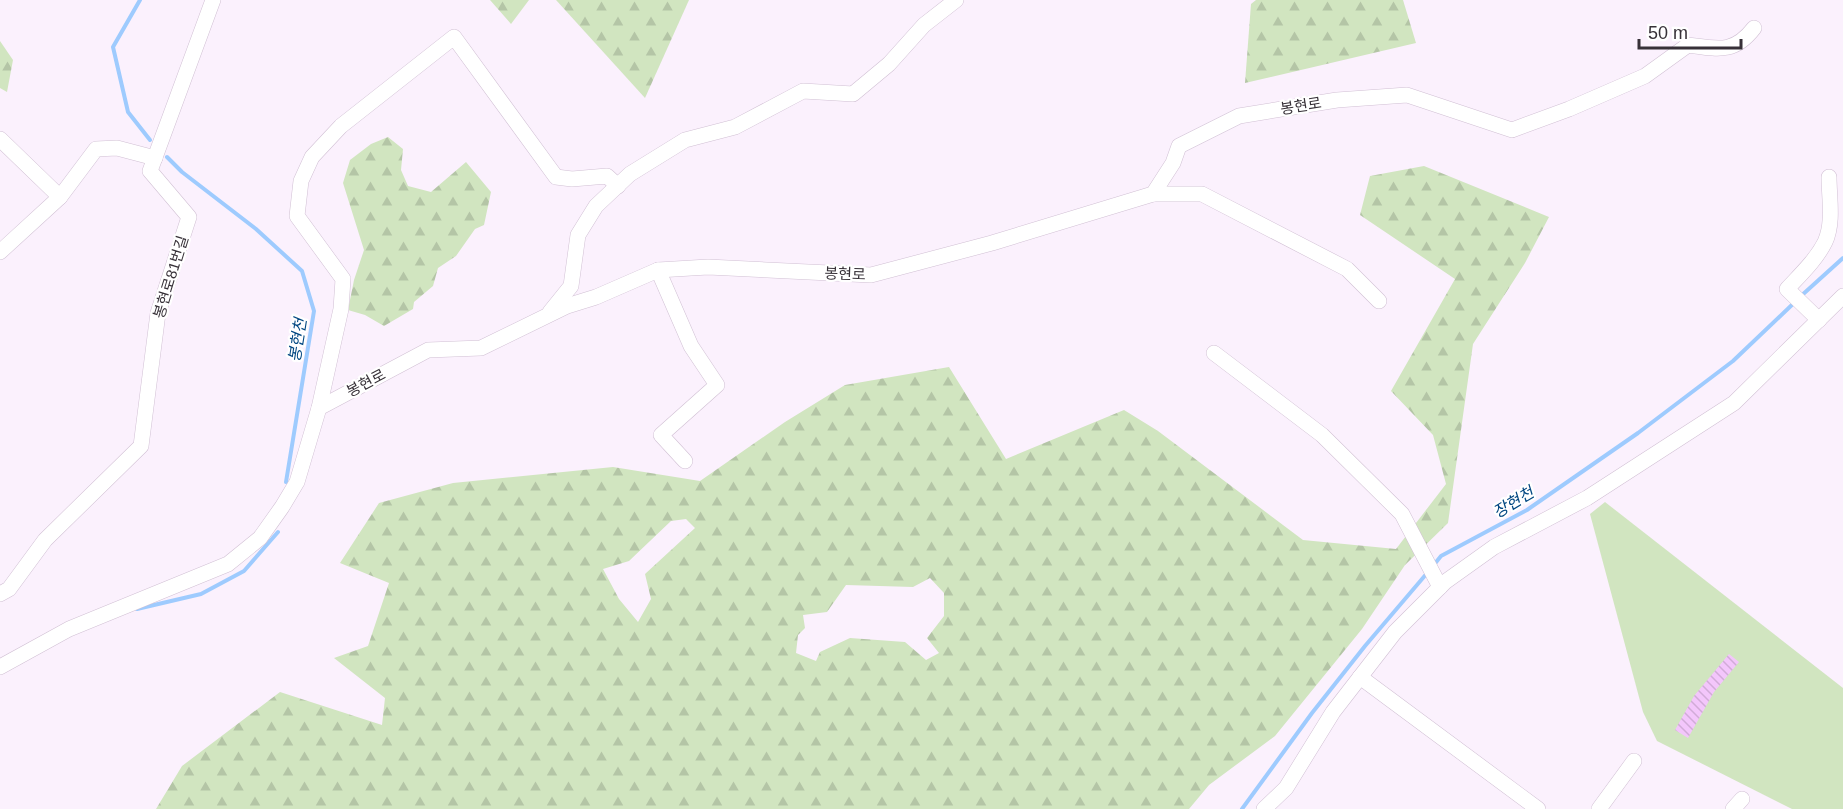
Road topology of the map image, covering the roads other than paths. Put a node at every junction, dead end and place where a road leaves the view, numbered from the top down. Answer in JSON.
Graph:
{"nodes":[{"id":1,"x":213,"y":0,"type":"edge"},
{"id":2,"x":956,"y":0,"type":"edge"},
{"id":3,"x":1754,"y":28,"type":"dead end"},
{"id":4,"x":0,"y":139,"type":"edge"},
{"id":5,"x":155,"y":158,"type":"junction"},
{"id":6,"x":1829,"y":177,"type":"dead end"},
{"id":7,"x":618,"y":186,"type":"junction"},
{"id":8,"x":1153,"y":194,"type":"junction"},
{"id":9,"x":60,"y":197,"type":"junction"},
{"id":10,"x":0,"y":252,"type":"edge"},
{"id":11,"x":658,"y":270,"type":"junction"},
{"id":12,"x":1843,"y":296,"type":"edge"},
{"id":13,"x":1379,"y":301,"type":"dead end"},
{"id":14,"x":1814,"y":315,"type":"junction"},
{"id":15,"x":546,"y":317,"type":"junction"},
{"id":16,"x":1214,"y":354,"type":"dead end"},
{"id":17,"x":319,"y":408,"type":"junction"},
{"id":18,"x":685,"y":461,"type":"dead end"},
{"id":19,"x":1437,"y":583,"type":"junction"},
{"id":20,"x":0,"y":594,"type":"edge"},
{"id":21,"x":0,"y":667,"type":"edge"},
{"id":22,"x":1360,"y":677,"type":"junction"},
{"id":23,"x":1634,"y":761,"type":"dead end"},
{"id":24,"x":1264,"y":809,"type":"edge"},
{"id":25,"x":1538,"y":809,"type":"edge"},
{"id":26,"x":1599,"y":809,"type":"edge"}],
"edges":[{"from":1,"to":5,"type":"street"},
{"from":2,"to":7,"type":"street"},
{"from":3,"to":8,"type":"street","name":"봉현로"},
{"from":4,"to":9,"type":"street"},
{"from":5,"to":9,"type":"street"},
{"from":5,"to":20,"type":"street","name":"봉현로81번길"},
{"from":6,"to":14,"type":"street"},
{"from":7,"to":15,"type":"street"},
{"from":7,"to":17,"type":"street"},
{"from":8,"to":11,"type":"street","name":"봉현로"},
{"from":8,"to":13,"type":"street"},
{"from":9,"to":10,"type":"street"},
{"from":11,"to":15,"type":"street","name":"봉현로"},
{"from":11,"to":18,"type":"street"},
{"from":12,"to":14,"type":"street"},
{"from":14,"to":19,"type":"street"},
{"from":15,"to":17,"type":"street","name":"봉현로"},
{"from":16,"to":19,"type":"street"},
{"from":17,"to":21,"type":"street"},
{"from":19,"to":22,"type":"street"},
{"from":22,"to":24,"type":"street"},
{"from":22,"to":25,"type":"street"},
{"from":23,"to":26,"type":"street"}]}
